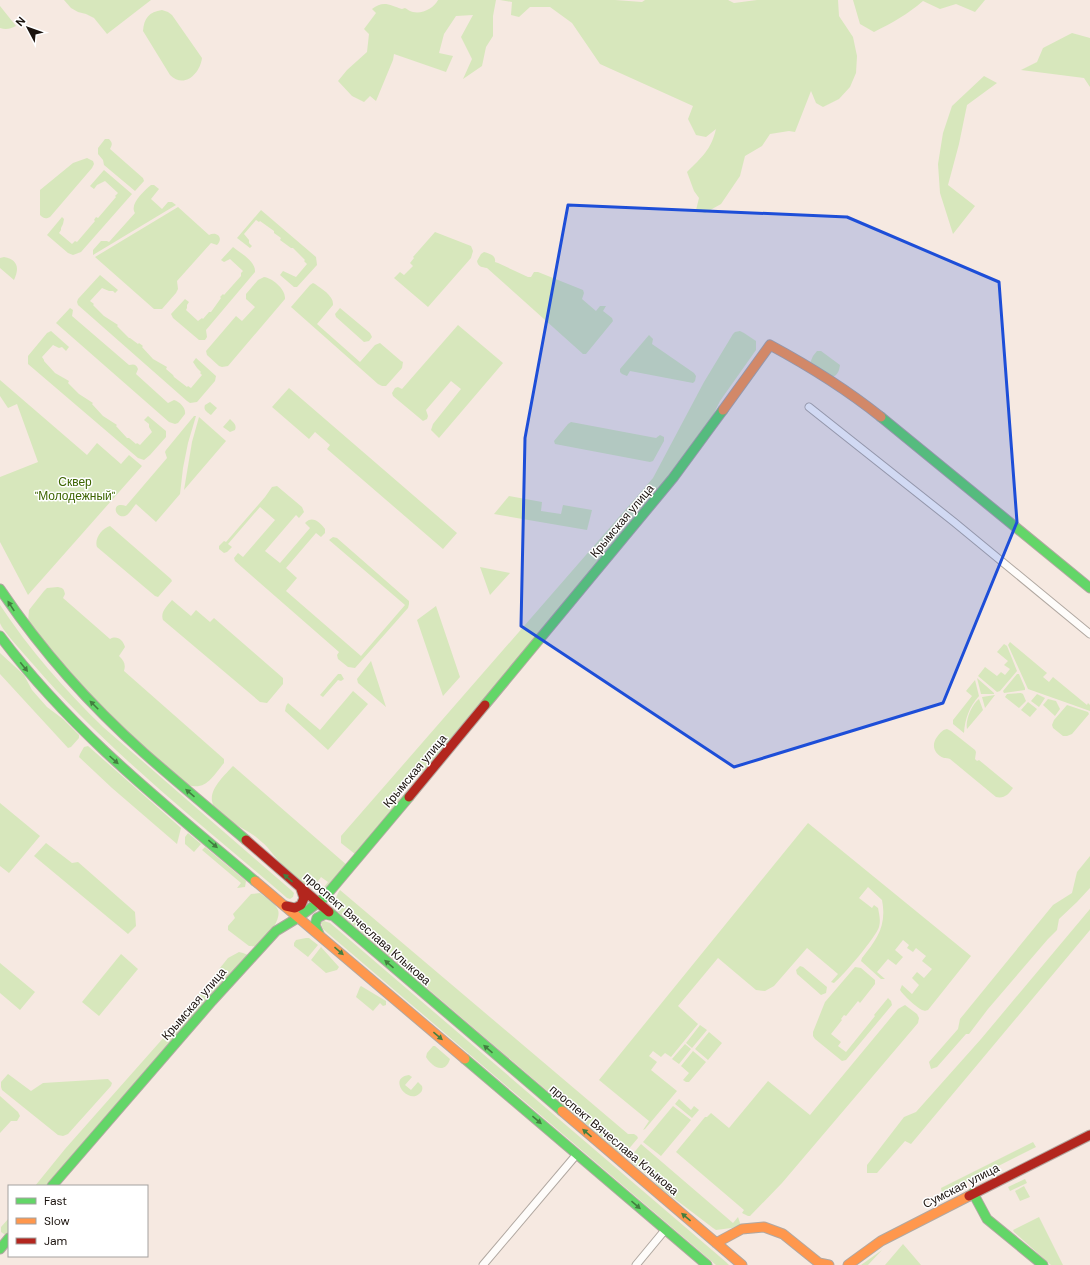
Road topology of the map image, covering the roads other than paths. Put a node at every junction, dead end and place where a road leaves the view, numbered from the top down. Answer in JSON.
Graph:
{"nodes":[{"id":1,"x":809,"y":407,"type":"dead end"},
{"id":2,"x":1090,"y":588,"type":"edge"},
{"id":3,"x":0,"y":589,"type":"edge"},
{"id":4,"x":1090,"y":634,"type":"edge"},
{"id":5,"x":0,"y":636,"type":"edge"},
{"id":6,"x":301,"y":889,"type":"junction"},
{"id":7,"x":318,"y":903,"type":"junction"},
{"id":8,"x":286,"y":906,"type":"junction"},
{"id":9,"x":334,"y":916,"type":"junction"},
{"id":10,"x":299,"y":917,"type":"junction"},
{"id":11,"x":319,"y":934,"type":"junction"},
{"id":12,"x":1090,"y":1135,"type":"edge"},
{"id":13,"x":577,"y":1154,"type":"junction"},
{"id":14,"x":53,"y":1185,"type":"edge"},
{"id":15,"x":974,"y":1193,"type":"junction"},
{"id":16,"x":665,"y":1230,"type":"junction"},
{"id":17,"x":8,"y":1239,"type":"edge"},
{"id":18,"x":716,"y":1243,"type":"junction"},
{"id":19,"x":0,"y":1249,"type":"edge"},
{"id":20,"x":730,"y":1255,"type":"junction"},
{"id":21,"x":849,"y":1263,"type":"edge"},
{"id":22,"x":483,"y":1265,"type":"edge"},
{"id":23,"x":636,"y":1265,"type":"edge"},
{"id":24,"x":707,"y":1265,"type":"edge"},
{"id":25,"x":734,"y":1265,"type":"edge"},
{"id":26,"x":742,"y":1265,"type":"edge"},
{"id":27,"x":831,"y":1265,"type":"edge"},
{"id":28,"x":1043,"y":1265,"type":"edge"}],
"edges":[{"from":1,"to":4,"type":"street"},
{"from":2,"to":7,"type":"main road","name":"Крымская улица"},
{"from":6,"to":3,"type":"main road","name":"проспект Вячеслава Клыкова","one_way":true},
{"from":5,"to":8,"type":"main road","one_way":true},
{"from":6,"to":7,"type":"main road","name":"проспект Вячеслава Клыкова"},
{"from":6,"to":8,"type":"main road"},
{"from":7,"to":9,"type":"main road","name":"проспект Вячеслава Клыкова"},
{"from":7,"to":10,"type":"main road","name":"Крымская улица"},
{"from":8,"to":10,"type":"main road"},
{"from":9,"to":11,"type":"main road"},
{"from":18,"to":9,"type":"main road","name":"проспект Вячеслава Клыкова","one_way":true},
{"from":10,"to":11,"type":"main road"},
{"from":10,"to":14,"type":"main road","name":"Крымская улица"},
{"from":11,"to":13,"type":"main road","one_way":true},
{"from":12,"to":15,"type":"main road","name":"Сумская улица"},
{"from":13,"to":16,"type":"main road","one_way":true},
{"from":13,"to":22,"type":"street"},
{"from":15,"to":21,"type":"main road","name":"Сумская улица"},
{"from":15,"to":28,"type":"main road"},
{"from":16,"to":23,"type":"street"},
{"from":16,"to":24,"type":"main road"},
{"from":17,"to":19,"type":"main road"},
{"from":18,"to":20,"type":"main road","name":"проспект Вячеслава Клыкова"},
{"from":18,"to":27,"type":"main road"},
{"from":20,"to":25,"type":"main road"},
{"from":20,"to":26,"type":"main road","name":"проспект Вячеслава Клыкова"},
{"from":21,"to":27,"type":"main road"}]}
